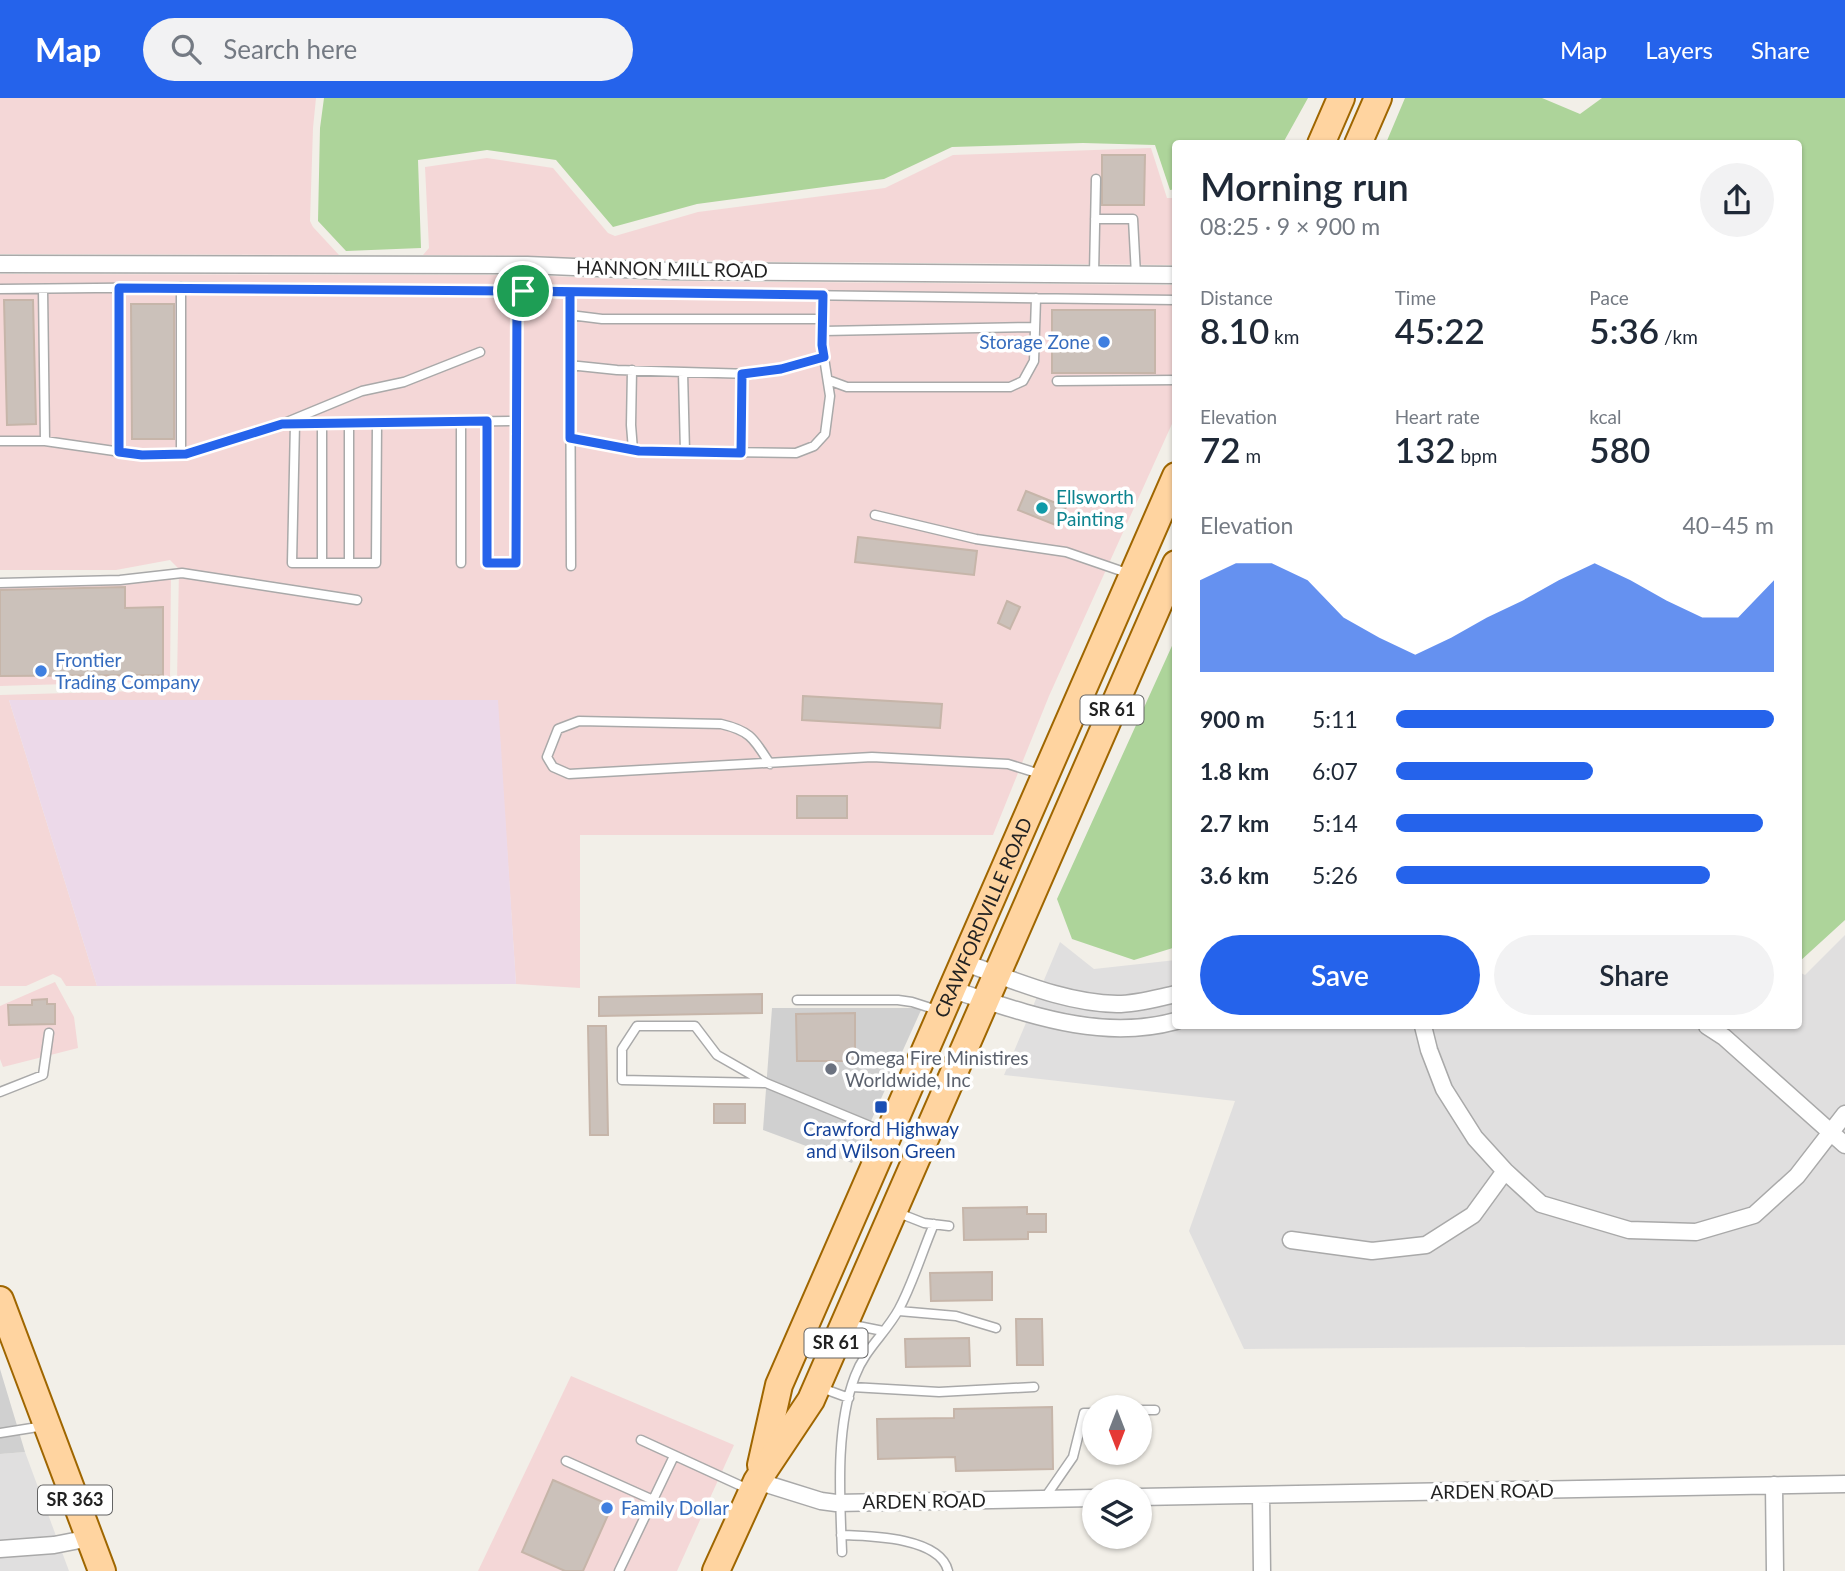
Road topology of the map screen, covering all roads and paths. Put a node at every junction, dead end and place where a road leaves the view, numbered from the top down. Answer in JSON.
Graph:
{"nodes":[{"id":1,"x":1341,"y":98,"type":"edge"},
{"id":2,"x":1378,"y":98,"type":"edge"},
{"id":3,"x":1323,"y":140,"type":"edge"},
{"id":4,"x":1360,"y":140,"type":"edge"},
{"id":5,"x":1096,"y":179,"type":"dead end"},
{"id":6,"x":1096,"y":219,"type":"junction"},
{"id":7,"x":0,"y":264,"type":"edge"},
{"id":8,"x":523,"y":265,"type":"junction"},
{"id":9,"x":1094,"y":274,"type":"junction"},
{"id":10,"x":1136,"y":275,"type":"junction"},
{"id":11,"x":1172,"y":275,"type":"edge"},
{"id":12,"x":181,"y":287,"type":"junction"},
{"id":13,"x":119,"y":288,"type":"junction"},
{"id":14,"x":0,"y":289,"type":"edge"},
{"id":15,"x":43,"y":289,"type":"junction"},
{"id":16,"x":520,"y":291,"type":"junction"},
{"id":17,"x":570,"y":292,"type":"junction"},
{"id":18,"x":823,"y":295,"type":"junction"},
{"id":19,"x":1036,"y":298,"type":"junction"},
{"id":20,"x":1172,"y":300,"type":"edge"},
{"id":21,"x":570,"y":315,"type":"junction"},
{"id":22,"x":823,"y":319,"type":"junction"},
{"id":23,"x":1035,"y":327,"type":"junction"},
{"id":24,"x":823,"y":331,"type":"junction"},
{"id":25,"x":480,"y":352,"type":"dead end"},
{"id":26,"x":824,"y":357,"type":"junction"},
{"id":27,"x":569,"y":365,"type":"junction"},
{"id":28,"x":632,"y":370,"type":"junction"},
{"id":29,"x":683,"y":372,"type":"junction"},
{"id":30,"x":742,"y":374,"type":"junction"},
{"id":31,"x":828,"y":380,"type":"junction"},
{"id":32,"x":1172,"y":380,"type":"edge"},
{"id":33,"x":1057,"y":382,"type":"dead end"},
{"id":34,"x":461,"y":421,"type":"junction"},
{"id":35,"x":487,"y":421,"type":"junction"},
{"id":36,"x":517,"y":421,"type":"junction"},
{"id":37,"x":322,"y":423,"type":"junction"},
{"id":38,"x":349,"y":423,"type":"junction"},
{"id":39,"x":377,"y":423,"type":"junction"},
{"id":40,"x":282,"y":424,"type":"junction"},
{"id":41,"x":295,"y":424,"type":"junction"},
{"id":42,"x":570,"y":438,"type":"junction"},
{"id":43,"x":0,"y":441,"type":"edge"},
{"id":44,"x":45,"y":441,"type":"junction"},
{"id":45,"x":633,"y":450,"type":"junction"},
{"id":46,"x":119,"y":452,"type":"junction"},
{"id":47,"x":685,"y":452,"type":"junction"},
{"id":48,"x":741,"y":453,"type":"junction"},
{"id":49,"x":181,"y":454,"type":"junction"},
{"id":50,"x":1172,"y":485,"type":"edge"},
{"id":51,"x":875,"y":515,"type":"dead end"},
{"id":52,"x":322,"y":563,"type":"junction"},
{"id":53,"x":349,"y":563,"type":"junction"},
{"id":54,"x":461,"y":563,"type":"dead end"},
{"id":55,"x":571,"y":566,"type":"dead end"},
{"id":56,"x":1172,"y":573,"type":"edge"},
{"id":57,"x":1133,"y":575,"type":"junction"},
{"id":58,"x":0,"y":583,"type":"edge"},
{"id":59,"x":357,"y":600,"type":"dead end"},
{"id":60,"x":1112,"y":625,"type":"junction"},
{"id":61,"x":1114,"y":706,"type":"junction"},
{"id":62,"x":1064,"y":737,"type":"junction"},
{"id":63,"x":770,"y":764,"type":"junction"},
{"id":64,"x":1046,"y":776,"type":"junction"},
{"id":65,"x":1064,"y":819,"type":"junction"},
{"id":66,"x":965,"y":963,"type":"junction"},
{"id":67,"x":996,"y":974,"type":"junction"},
{"id":68,"x":1172,"y":995,"type":"edge"},
{"id":69,"x":797,"y":1000,"type":"dead end"},
{"id":70,"x":985,"y":1000,"type":"junction"},
{"id":71,"x":948,"y":1001,"type":"junction"},
{"id":72,"x":1144,"y":1001,"type":"junction"},
{"id":73,"x":1172,"y":1022,"type":"edge"},
{"id":74,"x":1147,"y":1026,"type":"junction"},
{"id":75,"x":1424,"y":1029,"type":"edge"},
{"id":76,"x":1712,"y":1029,"type":"edge"},
{"id":77,"x":49,"y":1033,"type":"dead end"},
{"id":78,"x":766,"y":1083,"type":"junction"},
{"id":79,"x":0,"y":1092,"type":"edge"},
{"id":80,"x":1845,"y":1114,"type":"edge"},
{"id":81,"x":1830,"y":1133,"type":"junction"},
{"id":82,"x":890,"y":1134,"type":"junction"},
{"id":83,"x":1845,"y":1145,"type":"edge"},
{"id":84,"x":1505,"y":1171,"type":"junction"},
{"id":85,"x":894,"y":1211,"type":"junction"},
{"id":86,"x":934,"y":1224,"type":"junction"},
{"id":87,"x":949,"y":1226,"type":"dead end"},
{"id":88,"x":1291,"y":1240,"type":"dead end"},
{"id":89,"x":0,"y":1300,"type":"edge"},
{"id":90,"x":899,"y":1311,"type":"junction"},
{"id":91,"x":845,"y":1323,"type":"junction"},
{"id":92,"x":996,"y":1328,"type":"dead end"},
{"id":93,"x":883,"y":1331,"type":"junction"},
{"id":94,"x":817,"y":1386,"type":"junction"},
{"id":95,"x":852,"y":1387,"type":"junction"},
{"id":96,"x":1034,"y":1387,"type":"dead end"},
{"id":97,"x":849,"y":1398,"type":"junction"},
{"id":98,"x":1082,"y":1421,"type":"edge"},
{"id":99,"x":47,"y":1426,"type":"junction"},
{"id":100,"x":0,"y":1433,"type":"edge"},
{"id":101,"x":641,"y":1440,"type":"dead end"},
{"id":102,"x":674,"y":1455,"type":"junction"},
{"id":103,"x":566,"y":1461,"type":"dead end"},
{"id":104,"x":1845,"y":1484,"type":"edge"},
{"id":105,"x":1774,"y":1485,"type":"junction"},
{"id":106,"x":755,"y":1486,"type":"junction"},
{"id":107,"x":1261,"y":1495,"type":"junction"},
{"id":108,"x":1152,"y":1497,"type":"edge"},
{"id":109,"x":1082,"y":1498,"type":"edge"},
{"id":110,"x":1044,"y":1499,"type":"junction"},
{"id":111,"x":653,"y":1500,"type":"junction"},
{"id":112,"x":841,"y":1503,"type":"junction"},
{"id":113,"x":841,"y":1535,"type":"junction"},
{"id":114,"x":90,"y":1538,"type":"junction"},
{"id":115,"x":0,"y":1549,"type":"edge"},
{"id":116,"x":842,"y":1552,"type":"dead end"},
{"id":117,"x":102,"y":1571,"type":"edge"},
{"id":118,"x":619,"y":1571,"type":"edge"},
{"id":119,"x":716,"y":1571,"type":"edge"},
{"id":120,"x":948,"y":1571,"type":"edge"},
{"id":121,"x":1262,"y":1571,"type":"edge"},
{"id":122,"x":1774,"y":1571,"type":"edge"}],
"edges":[{"from":1,"to":3,"type":"main road"},
{"from":2,"to":4,"type":"main road"},
{"from":5,"to":6,"type":"lane"},
{"from":6,"to":9,"type":"lane"},
{"from":6,"to":10,"type":"lane"},
{"from":7,"to":8,"type":"street","name":"HANNON MILL ROAD"},
{"from":8,"to":9,"type":"street","name":"HANNON MILL ROAD"},
{"from":8,"to":16,"type":"lane"},
{"from":9,"to":10,"type":"street","name":"HANNON MILL ROAD"},
{"from":10,"to":11,"type":"street","name":"HANNON MILL ROAD"},
{"from":12,"to":13,"type":"lane"},
{"from":12,"to":16,"type":"lane"},
{"from":12,"to":49,"type":"lane"},
{"from":13,"to":15,"type":"lane"},
{"from":13,"to":46,"type":"lane"},
{"from":14,"to":15,"type":"lane"},
{"from":15,"to":44,"type":"lane"},
{"from":16,"to":17,"type":"lane"},
{"from":16,"to":36,"type":"lane"},
{"from":17,"to":18,"type":"lane"},
{"from":17,"to":21,"type":"lane"},
{"from":18,"to":19,"type":"lane"},
{"from":18,"to":22,"type":"lane"},
{"from":19,"to":20,"type":"lane"},
{"from":19,"to":23,"type":"lane"},
{"from":21,"to":22,"type":"lane"},
{"from":21,"to":27,"type":"lane"},
{"from":22,"to":24,"type":"lane"},
{"from":23,"to":24,"type":"lane"},
{"from":23,"to":31,"type":"lane"},
{"from":24,"to":26,"type":"lane"},
{"from":25,"to":40,"type":"lane"},
{"from":26,"to":30,"type":"lane"},
{"from":26,"to":31,"type":"lane"},
{"from":27,"to":28,"type":"lane"},
{"from":27,"to":42,"type":"lane"},
{"from":28,"to":29,"type":"lane"},
{"from":28,"to":45,"type":"lane"},
{"from":29,"to":30,"type":"lane"},
{"from":29,"to":47,"type":"lane"},
{"from":30,"to":48,"type":"lane"},
{"from":31,"to":48,"type":"lane"},
{"from":32,"to":33,"type":"lane"},
{"from":34,"to":35,"type":"lane"},
{"from":34,"to":39,"type":"lane"},
{"from":34,"to":54,"type":"lane"},
{"from":35,"to":36,"type":"lane"},
{"from":35,"to":36,"type":"lane"},
{"from":37,"to":38,"type":"lane"},
{"from":37,"to":41,"type":"lane"},
{"from":37,"to":52,"type":"lane"},
{"from":38,"to":39,"type":"lane"},
{"from":38,"to":53,"type":"lane"},
{"from":39,"to":53,"type":"lane"},
{"from":40,"to":41,"type":"lane"},
{"from":40,"to":49,"type":"lane"},
{"from":41,"to":52,"type":"lane"},
{"from":42,"to":45,"type":"lane"},
{"from":42,"to":55,"type":"lane"},
{"from":43,"to":44,"type":"lane"},
{"from":44,"to":46,"type":"lane"},
{"from":45,"to":47,"type":"lane"},
{"from":46,"to":49,"type":"lane"},
{"from":47,"to":48,"type":"lane"},
{"from":50,"to":57,"type":"main road","name":"CRAWFORDVILLE ROAD","number":"SR 61"},
{"from":51,"to":57,"type":"lane"},
{"from":52,"to":53,"type":"lane"},
{"from":56,"to":61,"type":"main road","name":"CRAWFORDVILLE ROAD","number":"SR 61"},
{"from":57,"to":60,"type":"main road","name":"CRAWFORDVILLE ROAD","number":"SR 61"},
{"from":58,"to":59,"type":"lane"},
{"from":60,"to":61,"type":"main road"},
{"from":60,"to":62,"type":"main road","name":"CRAWFORDVILLE ROAD","number":"SR 61"},
{"from":61,"to":65,"type":"main road","name":"CRAWFORDVILLE ROAD","number":"SR 61"},
{"from":62,"to":64,"type":"main road","name":"CRAWFORDVILLE ROAD","number":"SR 61"},
{"from":62,"to":65,"type":"main road"},
{"from":63,"to":63,"type":"lane"},
{"from":63,"to":64,"type":"lane"},
{"from":64,"to":66,"type":"main road","name":"CRAWFORDVILLE ROAD","number":"SR 61"},
{"from":65,"to":67,"type":"main road","name":"CRAWFORDVILLE ROAD","number":"SR 61"},
{"from":66,"to":67,"type":"street"},
{"from":66,"to":71,"type":"main road","name":"CRAWFORDVILLE ROAD","number":"SR 61"},
{"from":67,"to":70,"type":"main road","name":"CRAWFORDVILLE ROAD","number":"SR 61"},
{"from":67,"to":72,"type":"street"},
{"from":68,"to":72,"type":"street"},
{"from":69,"to":71,"type":"lane"},
{"from":70,"to":71,"type":"street"},
{"from":70,"to":74,"type":"street"},
{"from":70,"to":85,"type":"main road","name":"CRAWFORDVILLE ROAD","number":"SR 61"},
{"from":71,"to":82,"type":"main road","name":"CRAWFORDVILLE ROAD","number":"SR 61"},
{"from":72,"to":74,"type":"street"},
{"from":73,"to":74,"type":"street"},
{"from":75,"to":84,"type":"street"},
{"from":76,"to":81,"type":"street"},
{"from":77,"to":79,"type":"lane"},
{"from":78,"to":78,"type":"lane"},
{"from":78,"to":82,"type":"lane"},
{"from":80,"to":81,"type":"street"},
{"from":81,"to":83,"type":"street"},
{"from":81,"to":84,"type":"street"},
{"from":82,"to":106,"type":"main road","name":"CRAWFORDVILLE ROAD","number":"SR 61"},
{"from":84,"to":88,"type":"street"},
{"from":85,"to":86,"type":"lane"},
{"from":85,"to":91,"type":"main road","name":"CRAWFORDVILLE ROAD","number":"SR 61"},
{"from":86,"to":87,"type":"lane"},
{"from":86,"to":90,"type":"lane"},
{"from":89,"to":99,"type":"main road","number":"SR 363"},
{"from":90,"to":92,"type":"lane"},
{"from":90,"to":93,"type":"lane"},
{"from":91,"to":93,"type":"lane"},
{"from":91,"to":94,"type":"main road","name":"CRAWFORDVILLE ROAD","number":"SR 61"},
{"from":93,"to":95,"type":"lane"},
{"from":94,"to":97,"type":"lane"},
{"from":94,"to":106,"type":"main road","name":"CRAWFORDVILLE ROAD","number":"SR 61"},
{"from":95,"to":96,"type":"lane"},
{"from":95,"to":97,"type":"lane"},
{"from":97,"to":112,"type":"lane"},
{"from":98,"to":110,"type":"lane"},
{"from":99,"to":100,"type":"lane"},
{"from":99,"to":114,"type":"main road","number":"SR 363"},
{"from":101,"to":102,"type":"lane"},
{"from":102,"to":106,"type":"lane"},
{"from":102,"to":111,"type":"lane"},
{"from":103,"to":111,"type":"lane"},
{"from":104,"to":105,"type":"street","name":"ARDEN ROAD"},
{"from":105,"to":107,"type":"street","name":"ARDEN ROAD"},
{"from":105,"to":122,"type":"street"},
{"from":106,"to":112,"type":"street","name":"ARDEN ROAD"},
{"from":106,"to":119,"type":"main road","name":"CRAWFORDVILLE ROAD","number":"SR 61"},
{"from":107,"to":108,"type":"street","name":"ARDEN ROAD"},
{"from":107,"to":121,"type":"street"},
{"from":109,"to":110,"type":"street","name":"ARDEN ROAD"},
{"from":110,"to":112,"type":"street","name":"ARDEN ROAD"},
{"from":111,"to":118,"type":"lane"},
{"from":112,"to":113,"type":"lane"},
{"from":113,"to":116,"type":"lane"},
{"from":113,"to":120,"type":"lane"},
{"from":114,"to":115,"type":"street"},
{"from":114,"to":117,"type":"main road","number":"SR 363"}]}
